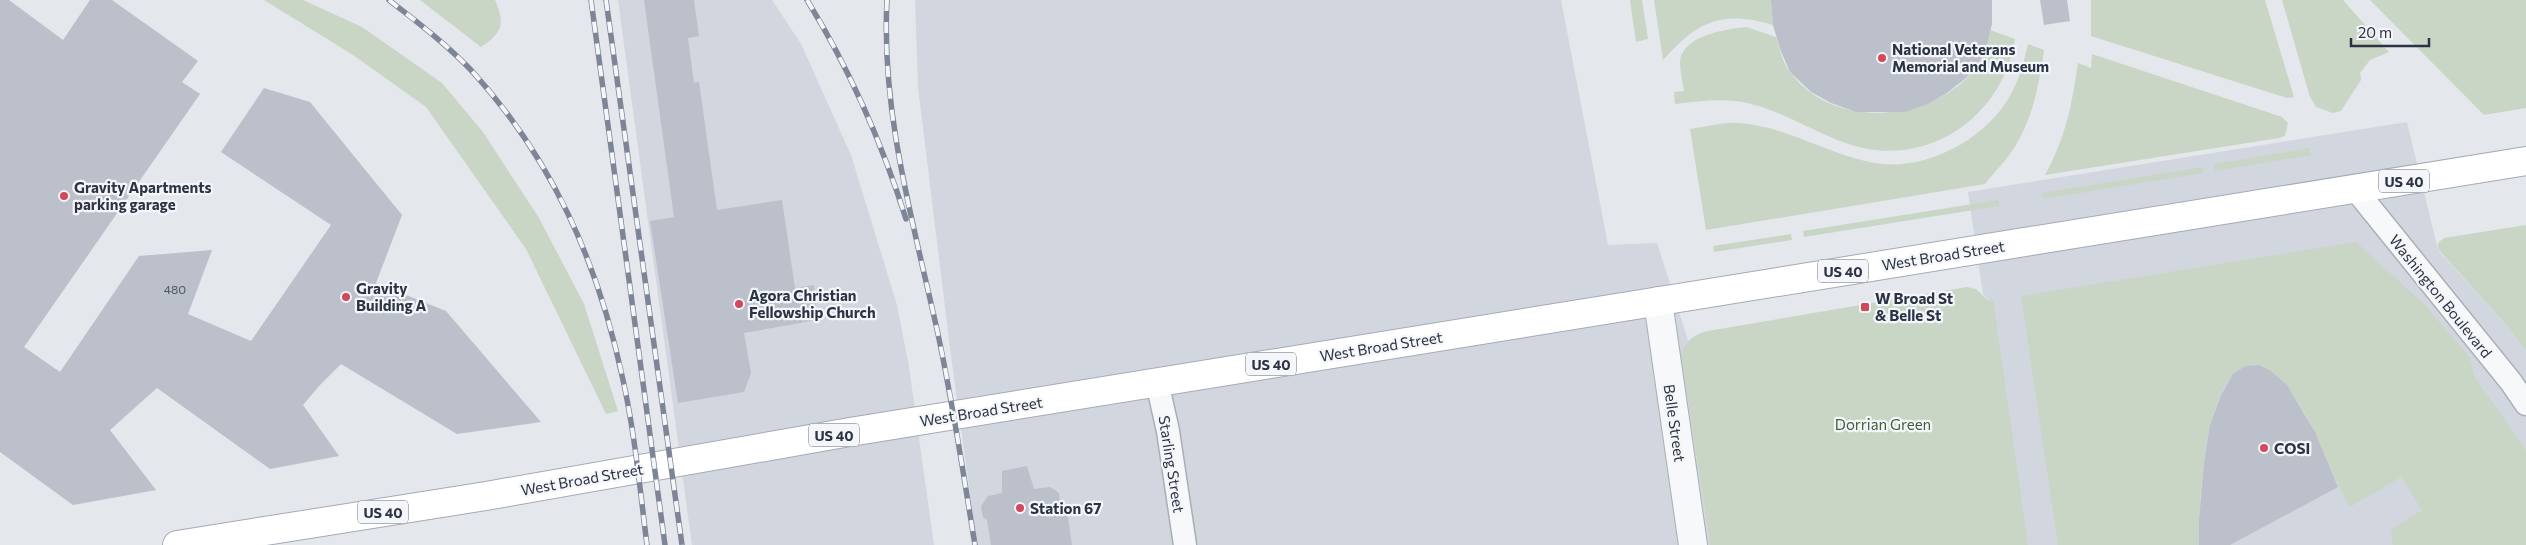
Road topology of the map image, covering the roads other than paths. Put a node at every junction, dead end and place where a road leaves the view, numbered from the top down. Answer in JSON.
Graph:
{"nodes":[{"id":1,"x":2526,"y":161,"type":"edge"},
{"id":2,"x":2355,"y":189,"type":"junction"},
{"id":3,"x":1658,"y":301,"type":"junction"},
{"id":4,"x":1157,"y":382,"type":"junction"},
{"id":5,"x":2526,"y":404,"type":"edge"},
{"id":6,"x":177,"y":545,"type":"edge"},
{"id":7,"x":1185,"y":545,"type":"edge"},
{"id":8,"x":1693,"y":545,"type":"edge"}],
"edges":[{"from":1,"to":2,"type":"main road","name":"West Broad Street","number":"US 40"},
{"from":2,"to":3,"type":"main road","name":"West Broad Street","number":"US 40"},
{"from":2,"to":5,"type":"street","name":"Washington Boulevard"},
{"from":3,"to":4,"type":"main road","name":"West Broad Street","number":"US 40"},
{"from":3,"to":8,"type":"street","name":"Belle Street"},
{"from":4,"to":6,"type":"main road","name":"West Broad Street","number":"US 40"},
{"from":4,"to":7,"type":"street","name":"Starling Street"}]}
